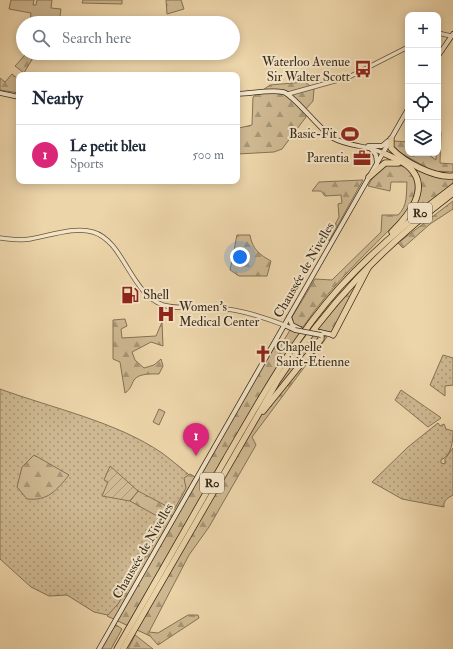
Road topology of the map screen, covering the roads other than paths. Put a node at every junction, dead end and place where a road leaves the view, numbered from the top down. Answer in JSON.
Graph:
{"nodes":[{"id":1,"x":453,"y":30,"type":"edge"},
{"id":2,"x":441,"y":33,"type":"edge"},
{"id":3,"x":452,"y":35,"type":"edge"},
{"id":4,"x":406,"y":48,"type":"edge"},
{"id":5,"x":441,"y":52,"type":"edge"},
{"id":6,"x":0,"y":94,"type":"edge"},
{"id":7,"x":240,"y":94,"type":"edge"},
{"id":8,"x":288,"y":94,"type":"junction"},
{"id":9,"x":16,"y":97,"type":"edge"},
{"id":10,"x":405,"y":114,"type":"edge"},
{"id":11,"x":391,"y":139,"type":"junction"},
{"id":12,"x":376,"y":146,"type":"junction"},
{"id":13,"x":362,"y":147,"type":"junction"},
{"id":14,"x":371,"y":148,"type":"junction"},
{"id":15,"x":384,"y":152,"type":"junction"},
{"id":16,"x":410,"y":162,"type":"junction"},
{"id":17,"x":402,"y":163,"type":"junction"},
{"id":18,"x":377,"y":164,"type":"junction"},
{"id":19,"x":453,"y":176,"type":"edge"},
{"id":20,"x":369,"y":177,"type":"junction"},
{"id":21,"x":453,"y":187,"type":"edge"},
{"id":22,"x":453,"y":193,"type":"edge"},
{"id":23,"x":453,"y":197,"type":"edge"},
{"id":24,"x":444,"y":200,"type":"junction"},
{"id":25,"x":0,"y":238,"type":"edge"},
{"id":26,"x":388,"y":240,"type":"junction"},
{"id":27,"x":370,"y":264,"type":"junction"},
{"id":28,"x":289,"y":317,"type":"junction"},
{"id":29,"x":284,"y":325,"type":"junction"},
{"id":30,"x":297,"y":329,"type":"junction"},
{"id":31,"x":320,"y":333,"type":"junction"},
{"id":32,"x":333,"y":335,"type":"joint"},
{"id":33,"x":256,"y":418,"type":"junction"},
{"id":34,"x":99,"y":649,"type":"edge"},
{"id":35,"x":117,"y":649,"type":"edge"},
{"id":36,"x":123,"y":649,"type":"edge"}],
"edges":[{"from":1,"to":3,"type":"main road"},
{"from":2,"to":3,"type":"street"},
{"from":3,"to":5,"type":"main road"},
{"from":4,"to":8,"type":"street"},
{"from":6,"to":9,"type":"main road"},
{"from":7,"to":8,"type":"main road"},
{"from":8,"to":13,"type":"main road"},
{"from":10,"to":11,"type":"main road","name":"Chaussée de Nivelles"},
{"from":11,"to":12,"type":"main road"},
{"from":11,"to":15,"type":"main road","name":"Chaussée de Nivelles"},
{"from":11,"to":16,"type":"highway"},
{"from":12,"to":13,"type":"main road"},
{"from":12,"to":15,"type":"main road"},
{"from":13,"to":14,"type":"main road"},
{"from":14,"to":15,"type":"main road"},
{"from":14,"to":18,"type":"main road"},
{"from":15,"to":16,"type":"highway"},
{"from":15,"to":17,"type":"highway"},
{"from":15,"to":18,"type":"main road","name":"Chaussée de Nivelles"},
{"from":16,"to":19,"type":"highway"},
{"from":17,"to":20,"type":"highway"},
{"from":17,"to":26,"type":"highway"},
{"from":18,"to":20,"type":"main road","name":"Chaussée de Nivelles"},
{"from":20,"to":28,"type":"main road","name":"Chaussée de Nivelles"},
{"from":21,"to":26,"type":"highway","number":"R0"},
{"from":22,"to":24,"type":"highway","number":"R0"},
{"from":23,"to":24,"type":"highway"},
{"from":24,"to":27,"type":"highway","number":"R0"},
{"from":25,"to":29,"type":"street"},
{"from":26,"to":35,"type":"highway","number":"R0"},
{"from":27,"to":32,"type":"highway"},
{"from":27,"to":33,"type":"highway","number":"R0"},
{"from":28,"to":29,"type":"main road","name":"Chaussée de Nivelles"},
{"from":28,"to":30,"type":"main road"},
{"from":29,"to":30,"type":"main road"},
{"from":29,"to":34,"type":"main road","name":"Chaussée de Nivelles"},
{"from":30,"to":31,"type":"main road","bridge":true},
{"from":31,"to":32,"type":"main road"},
{"from":31,"to":33,"type":"highway"},
{"from":33,"to":36,"type":"highway","number":"R0"}]}
